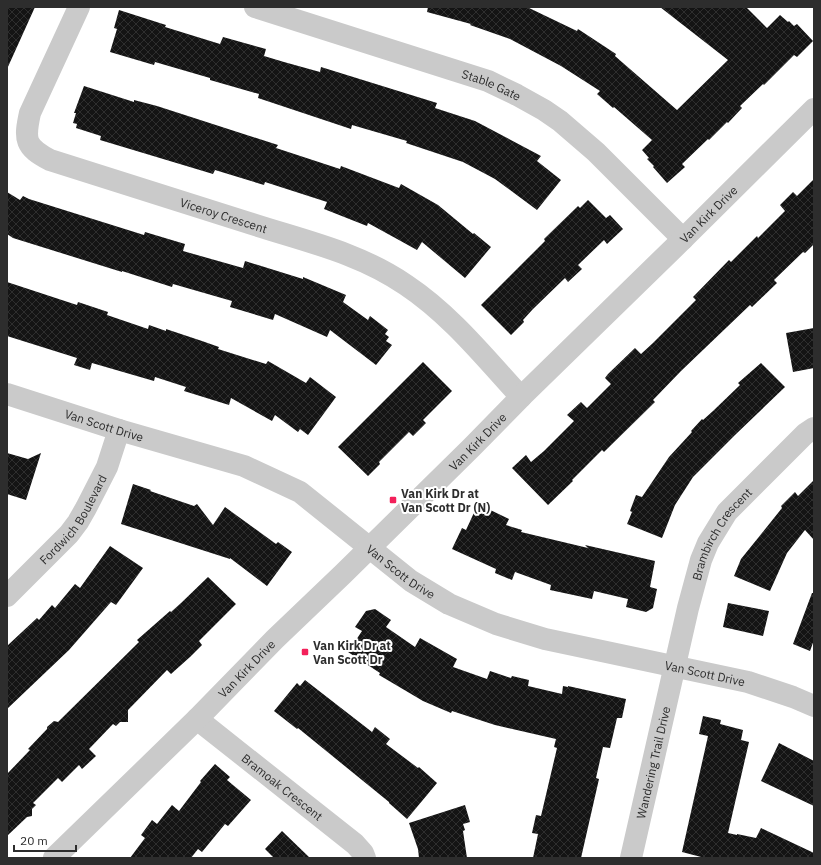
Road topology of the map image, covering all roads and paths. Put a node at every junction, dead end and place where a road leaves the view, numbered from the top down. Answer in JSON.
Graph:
{"nodes":[{"id":1,"x":79,"y":7,"type":"edge"},
{"id":2,"x":255,"y":7,"type":"edge"},
{"id":3,"x":814,"y":109,"type":"edge"},
{"id":4,"x":683,"y":239,"type":"junction"},
{"id":5,"x":7,"y":394,"type":"edge"},
{"id":6,"x":521,"y":397,"type":"junction"},
{"id":7,"x":814,"y":428,"type":"edge"},
{"id":8,"x":119,"y":430,"type":"junction"},
{"id":9,"x":369,"y":548,"type":"junction"},
{"id":10,"x":7,"y":596,"type":"edge"},
{"id":11,"x":674,"y":666,"type":"junction"},
{"id":12,"x":814,"y":706,"type":"edge"},
{"id":13,"x":197,"y":719,"type":"junction"},
{"id":14,"x":54,"y":858,"type":"edge"},
{"id":15,"x":365,"y":858,"type":"edge"},
{"id":16,"x":631,"y":858,"type":"edge"}],
"edges":[{"from":1,"to":6,"type":"street","name":"Viceroy Crescent"},
{"from":2,"to":4,"type":"street","name":"Stable Gate"},
{"from":3,"to":4,"type":"street","name":"Van Kirk Drive"},
{"from":4,"to":6,"type":"street","name":"Van Kirk Drive"},
{"from":5,"to":8,"type":"street","name":"Van Scott Drive"},
{"from":6,"to":9,"type":"street","name":"Van Kirk Drive"},
{"from":7,"to":11,"type":"street","name":"Brambirch Crescent"},
{"from":8,"to":9,"type":"street","name":"Van Scott Drive"},
{"from":8,"to":10,"type":"street","name":"Fordwich Boulevard"},
{"from":9,"to":11,"type":"street","name":"Van Scott Drive"},
{"from":9,"to":13,"type":"street","name":"Van Kirk Drive"},
{"from":11,"to":12,"type":"street","name":"Van Scott Drive"},
{"from":11,"to":16,"type":"street","name":"Wandering Trail Drive"},
{"from":13,"to":14,"type":"street","name":"Van Kirk Drive"},
{"from":13,"to":15,"type":"street","name":"Bramoak Crescent"}]}
